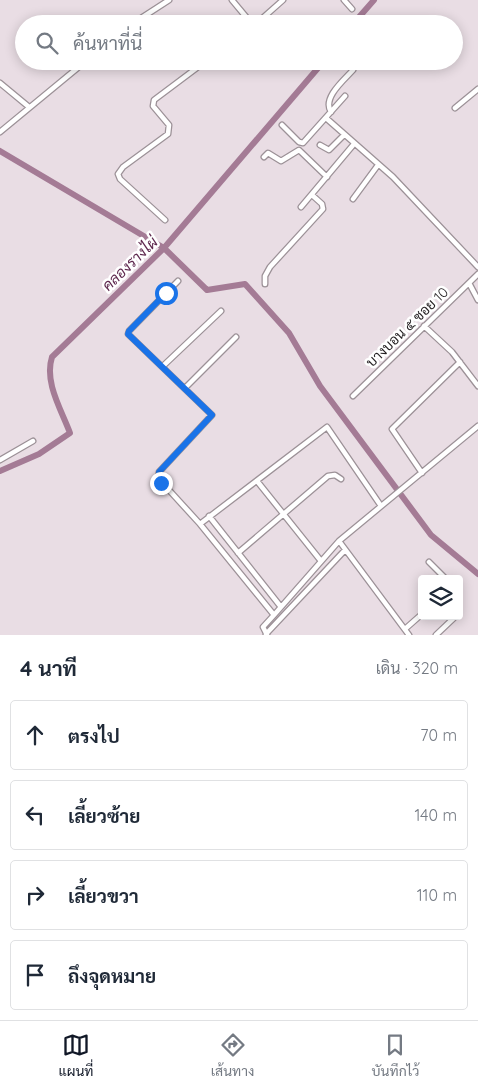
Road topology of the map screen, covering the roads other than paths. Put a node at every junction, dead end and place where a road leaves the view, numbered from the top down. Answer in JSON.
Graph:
{"nodes":[{"id":1,"x":169,"y":0,"type":"edge"},
{"id":2,"x":232,"y":0,"type":"edge"},
{"id":3,"x":283,"y":0,"type":"edge"},
{"id":4,"x":344,"y":0,"type":"edge"},
{"id":5,"x":352,"y":9,"type":"dead end"},
{"id":6,"x":146,"y":15,"type":"edge"},
{"id":7,"x":244,"y":15,"type":"edge"},
{"id":8,"x":266,"y":15,"type":"edge"},
{"id":9,"x":75,"y":70,"type":"edge"},
{"id":10,"x":194,"y":70,"type":"edge"},
{"id":11,"x":353,"y":70,"type":"dead end"},
{"id":12,"x":0,"y":83,"type":"edge"},
{"id":13,"x":478,"y":89,"type":"edge"},
{"id":14,"x":345,"y":96,"type":"dead end"},
{"id":15,"x":29,"y":107,"type":"junction"},
{"id":16,"x":455,"y":108,"type":"dead end"},
{"id":17,"x":331,"y":112,"type":"junction"},
{"id":18,"x":326,"y":118,"type":"junction"},
{"id":19,"x":282,"y":125,"type":"dead end"},
{"id":20,"x":0,"y":132,"type":"edge"},
{"id":21,"x":344,"y":135,"type":"junction"},
{"id":22,"x":354,"y":144,"type":"junction"},
{"id":23,"x":320,"y":146,"type":"dead end"},
{"id":24,"x":264,"y":158,"type":"dead end"},
{"id":25,"x":378,"y":165,"type":"junction"},
{"id":26,"x":327,"y":177,"type":"junction"},
{"id":27,"x":312,"y":195,"type":"junction"},
{"id":28,"x":353,"y":199,"type":"dead end"},
{"id":29,"x":302,"y":207,"type":"dead end"},
{"id":30,"x":165,"y":220,"type":"dead end"},
{"id":31,"x":478,"y":267,"type":"edge"},
{"id":32,"x":478,"y":274,"type":"edge"},
{"id":33,"x":178,"y":281,"type":"dead end"},
{"id":34,"x":469,"y":283,"type":"junction"},
{"id":35,"x":265,"y":284,"type":"dead end"},
{"id":36,"x":478,"y":300,"type":"edge"},
{"id":37,"x":221,"y":311,"type":"dead end"},
{"id":38,"x":424,"y":326,"type":"junction"},
{"id":39,"x":236,"y":337,"type":"dead end"},
{"id":40,"x":460,"y":362,"type":"junction"},
{"id":41,"x":163,"y":366,"type":"junction"},
{"id":42,"x":478,"y":386,"type":"edge"},
{"id":43,"x":185,"y":388,"type":"junction"},
{"id":44,"x":352,"y":396,"type":"dead end"},
{"id":45,"x":478,"y":426,"type":"edge"},
{"id":46,"x":34,"y":441,"type":"dead end"},
{"id":47,"x":0,"y":460,"type":"edge"},
{"id":48,"x":422,"y":473,"type":"junction"},
{"id":49,"x":341,"y":479,"type":"dead end"},
{"id":50,"x":257,"y":481,"type":"junction"},
{"id":51,"x":381,"y":506,"type":"junction"},
{"id":52,"x":283,"y":515,"type":"junction"},
{"id":53,"x":209,"y":516,"type":"junction"},
{"id":54,"x":200,"y":524,"type":"junction"},
{"id":55,"x":339,"y":541,"type":"junction"},
{"id":56,"x":345,"y":550,"type":"junction"},
{"id":57,"x":238,"y":553,"type":"junction"},
{"id":58,"x":321,"y":560,"type":"junction"},
{"id":59,"x":428,"y":562,"type":"dead end"},
{"id":60,"x":442,"y":575,"type":"edge"},
{"id":61,"x":281,"y":607,"type":"junction"},
{"id":62,"x":274,"y":615,"type":"junction"},
{"id":63,"x":418,"y":618,"type":"edge"},
{"id":64,"x":452,"y":620,"type":"edge"},
{"id":65,"x":405,"y":629,"type":"junction"},
{"id":66,"x":267,"y":634,"type":"edge"},
{"id":67,"x":409,"y":635,"type":"edge"},
{"id":68,"x":436,"y":635,"type":"edge"}],
"edges":[{"from":1,"to":6,"type":"street"},
{"from":2,"to":7,"type":"street"},
{"from":3,"to":8,"type":"street"},
{"from":4,"to":5,"type":"street"},
{"from":9,"to":15,"type":"street"},
{"from":10,"to":30,"type":"street"},
{"from":11,"to":17,"type":"street"},
{"from":12,"to":15,"type":"street"},
{"from":13,"to":16,"type":"street"},
{"from":14,"to":17,"type":"street"},
{"from":15,"to":20,"type":"street"},
{"from":17,"to":18,"type":"street"},
{"from":18,"to":19,"type":"street"},
{"from":18,"to":21,"type":"street"},
{"from":21,"to":22,"type":"street"},
{"from":21,"to":23,"type":"street"},
{"from":22,"to":25,"type":"street"},
{"from":22,"to":26,"type":"street"},
{"from":24,"to":26,"type":"street"},
{"from":25,"to":28,"type":"street"},
{"from":25,"to":31,"type":"street"},
{"from":26,"to":27,"type":"street"},
{"from":27,"to":29,"type":"street"},
{"from":27,"to":35,"type":"street"},
{"from":32,"to":34,"type":"street","name":"บางบอน ๕ ซอย 10"},
{"from":33,"to":41,"type":"street"},
{"from":34,"to":36,"type":"street"},
{"from":34,"to":38,"type":"street","name":"บางบอน ๕ ซอย 10"},
{"from":37,"to":41,"type":"street"},
{"from":38,"to":40,"type":"street"},
{"from":38,"to":44,"type":"street","name":"บางบอน ๕ ซอย 10"},
{"from":39,"to":43,"type":"street"},
{"from":40,"to":42,"type":"street"},
{"from":40,"to":48,"type":"street"},
{"from":41,"to":43,"type":"street"},
{"from":43,"to":54,"type":"street"},
{"from":45,"to":48,"type":"street"},
{"from":46,"to":47,"type":"street"},
{"from":48,"to":51,"type":"street"},
{"from":49,"to":52,"type":"street"},
{"from":50,"to":51,"type":"street"},
{"from":50,"to":52,"type":"street"},
{"from":50,"to":53,"type":"street"},
{"from":51,"to":55,"type":"street"},
{"from":52,"to":57,"type":"street"},
{"from":52,"to":58,"type":"street"},
{"from":53,"to":54,"type":"street"},
{"from":53,"to":57,"type":"street"},
{"from":54,"to":62,"type":"street"},
{"from":55,"to":56,"type":"street"},
{"from":55,"to":58,"type":"street"},
{"from":56,"to":65,"type":"street"},
{"from":56,"to":66,"type":"street"},
{"from":57,"to":61,"type":"street"},
{"from":58,"to":61,"type":"street"},
{"from":59,"to":60,"type":"street"},
{"from":61,"to":62,"type":"street"},
{"from":62,"to":66,"type":"street"},
{"from":63,"to":65,"type":"street"},
{"from":64,"to":68,"type":"street"},
{"from":65,"to":67,"type":"street"}]}
